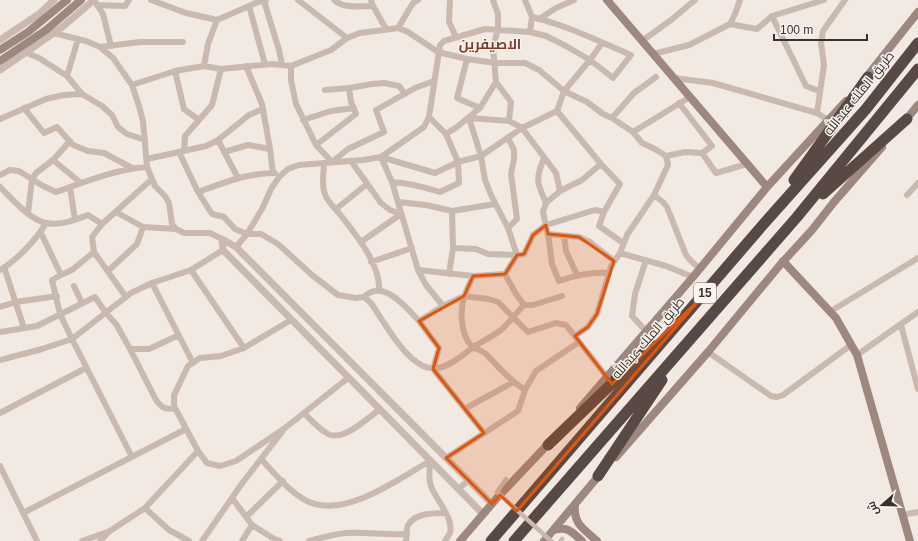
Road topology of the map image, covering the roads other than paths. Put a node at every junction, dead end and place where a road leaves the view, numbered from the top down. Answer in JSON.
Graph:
{"nodes":[{"id":1,"x":54,"y":0,"type":"edge"},
{"id":2,"x":67,"y":0,"type":"edge"},
{"id":3,"x":81,"y":0,"type":"edge"},
{"id":4,"x":129,"y":0,"type":"edge"},
{"id":5,"x":151,"y":0,"type":"edge"},
{"id":6,"x":298,"y":0,"type":"edge"},
{"id":7,"x":334,"y":0,"type":"edge"},
{"id":8,"x":418,"y":0,"type":"edge"},
{"id":9,"x":450,"y":0,"type":"edge"},
{"id":10,"x":493,"y":0,"type":"edge"},
{"id":11,"x":525,"y":0,"type":"edge"},
{"id":12,"x":574,"y":0,"type":"edge"},
{"id":13,"x":607,"y":0,"type":"edge"},
{"id":14,"x":695,"y":0,"type":"edge"},
{"id":15,"x":740,"y":0,"type":"edge"},
{"id":16,"x":824,"y":0,"type":"edge"},
{"id":17,"x":845,"y":0,"type":"edge"},
{"id":18,"x":261,"y":1,"type":"edge"},
{"id":19,"x":96,"y":2,"type":"edge"},
{"id":20,"x":812,"y":2,"type":"edge"},
{"id":21,"x":372,"y":3,"type":"edge"},
{"id":22,"x":250,"y":6,"type":"junction"},
{"id":23,"x":918,"y":12,"type":"edge"},
{"id":24,"x":772,"y":16,"type":"junction"},
{"id":25,"x":532,"y":17,"type":"junction"},
{"id":26,"x":539,"y":19,"type":"junction"},
{"id":27,"x":217,"y":20,"type":"junction"},
{"id":28,"x":730,"y":24,"type":"junction"},
{"id":29,"x":398,"y":28,"type":"junction"},
{"id":30,"x":386,"y":29,"type":"junction"},
{"id":31,"x":498,"y":29,"type":"junction"},
{"id":32,"x":530,"y":32,"type":"junction"},
{"id":33,"x":53,"y":33,"type":"junction"},
{"id":34,"x":456,"y":37,"type":"junction"},
{"id":35,"x":347,"y":38,"type":"junction"},
{"id":36,"x":78,"y":39,"type":"junction"},
{"id":37,"x":0,"y":40,"type":"edge"},
{"id":38,"x":642,"y":41,"type":"junction"},
{"id":39,"x":183,"y":42,"type":"dead end"},
{"id":40,"x":602,"y":43,"type":"junction"},
{"id":41,"x":918,"y":43,"type":"edge"},
{"id":42,"x":111,"y":46,"type":"junction"},
{"id":43,"x":100,"y":47,"type":"junction"},
{"id":44,"x":0,"y":50,"type":"edge"},
{"id":45,"x":27,"y":52,"type":"junction"},
{"id":46,"x":438,"y":52,"type":"junction"},
{"id":47,"x":654,"y":54,"type":"junction"},
{"id":48,"x":467,"y":60,"type":"junction"},
{"id":49,"x":590,"y":60,"type":"junction"},
{"id":50,"x":0,"y":61,"type":"edge"},
{"id":51,"x":496,"y":63,"type":"junction"},
{"id":52,"x":265,"y":64,"type":"junction"},
{"id":53,"x":282,"y":65,"type":"junction"},
{"id":54,"x":204,"y":66,"type":"junction"},
{"id":55,"x":246,"y":66,"type":"junction"},
{"id":56,"x":291,"y":66,"type":"junction"},
{"id":57,"x":221,"y":69,"type":"junction"},
{"id":58,"x":918,"y":69,"type":"edge"},
{"id":59,"x":0,"y":70,"type":"edge"},
{"id":60,"x":175,"y":71,"type":"junction"},
{"id":61,"x":67,"y":76,"type":"junction"},
{"id":62,"x":868,"y":77,"type":"junction"},
{"id":63,"x":656,"y":78,"type":"dead end"},
{"id":64,"x":674,"y":78,"type":"junction"},
{"id":65,"x":434,"y":81,"type":"junction"},
{"id":66,"x":496,"y":82,"type":"junction"},
{"id":67,"x":132,"y":85,"type":"junction"},
{"id":68,"x":349,"y":88,"type":"junction"},
{"id":69,"x":325,"y":90,"type":"dead end"},
{"id":70,"x":564,"y":91,"type":"junction"},
{"id":71,"x":819,"y":91,"type":"junction"},
{"id":72,"x":82,"y":94,"type":"junction"},
{"id":73,"x":405,"y":94,"type":"junction"},
{"id":74,"x":690,"y":97,"type":"junction"},
{"id":75,"x":679,"y":103,"type":"junction"},
{"id":76,"x":918,"y":105,"type":"edge"},
{"id":77,"x":24,"y":108,"type":"junction"},
{"id":78,"x":354,"y":108,"type":"junction"},
{"id":79,"x":480,"y":108,"type":"junction"},
{"id":80,"x":263,"y":109,"type":"junction"},
{"id":81,"x":557,"y":110,"type":"junction"},
{"id":82,"x":817,"y":114,"type":"junction"},
{"id":83,"x":429,"y":117,"type":"junction"},
{"id":84,"x":469,"y":118,"type":"junction"},
{"id":85,"x":612,"y":118,"type":"junction"},
{"id":86,"x":0,"y":119,"type":"edge"},
{"id":87,"x":907,"y":119,"type":"junction"},
{"id":88,"x":199,"y":120,"type":"junction"},
{"id":89,"x":303,"y":120,"type":"junction"},
{"id":90,"x":509,"y":120,"type":"junction"},
{"id":91,"x":828,"y":120,"type":"junction"},
{"id":92,"x":522,"y":128,"type":"junction"},
{"id":93,"x":633,"y":132,"type":"junction"},
{"id":94,"x":446,"y":134,"type":"junction"},
{"id":95,"x":508,"y":138,"type":"junction"},
{"id":96,"x":145,"y":140,"type":"junction"},
{"id":97,"x":218,"y":140,"type":"junction"},
{"id":98,"x":70,"y":141,"type":"junction"},
{"id":99,"x":316,"y":145,"type":"junction"},
{"id":100,"x":270,"y":149,"type":"junction"},
{"id":101,"x":181,"y":151,"type":"junction"},
{"id":102,"x":224,"y":152,"type":"junction"},
{"id":103,"x":702,"y":153,"type":"junction"},
{"id":104,"x":481,"y":156,"type":"junction"},
{"id":105,"x":666,"y":156,"type":"junction"},
{"id":106,"x":382,"y":157,"type":"junction"},
{"id":107,"x":544,"y":158,"type":"junction"},
{"id":108,"x":147,"y":159,"type":"junction"},
{"id":109,"x":53,"y":160,"type":"junction"},
{"id":110,"x":351,"y":161,"type":"junction"},
{"id":111,"x":332,"y":162,"type":"junction"},
{"id":112,"x":458,"y":162,"type":"junction"},
{"id":113,"x":324,"y":163,"type":"junction"},
{"id":114,"x":601,"y":164,"type":"junction"},
{"id":115,"x":747,"y":164,"type":"junction"},
{"id":116,"x":147,"y":167,"type":"junction"},
{"id":117,"x":132,"y":168,"type":"junction"},
{"id":118,"x":272,"y":173,"type":"junction"},
{"id":119,"x":284,"y":173,"type":"junction"},
{"id":120,"x":0,"y":175,"type":"edge"},
{"id":121,"x":238,"y":178,"type":"junction"},
{"id":122,"x":32,"y":179,"type":"junction"},
{"id":123,"x":152,"y":179,"type":"junction"},
{"id":124,"x":392,"y":182,"type":"junction"},
{"id":125,"x":81,"y":183,"type":"junction"},
{"id":126,"x":918,"y":183,"type":"edge"},
{"id":127,"x":367,"y":184,"type":"junction"},
{"id":128,"x":0,"y":187,"type":"edge"},
{"id":129,"x":70,"y":187,"type":"junction"},
{"id":130,"x":767,"y":187,"type":"junction"},
{"id":131,"x":560,"y":190,"type":"junction"},
{"id":132,"x":198,"y":192,"type":"junction"},
{"id":133,"x":654,"y":195,"type":"junction"},
{"id":134,"x":907,"y":195,"type":"dead end"},
{"id":135,"x":398,"y":202,"type":"junction"},
{"id":136,"x":546,"y":203,"type":"junction"},
{"id":137,"x":495,"y":204,"type":"junction"},
{"id":138,"x":336,"y":209,"type":"junction"},
{"id":139,"x":452,"y":211,"type":"junction"},
{"id":140,"x":116,"y":212,"type":"junction"},
{"id":141,"x":604,"y":212,"type":"junction"},
{"id":142,"x":28,"y":213,"type":"junction"},
{"id":143,"x":401,"y":214,"type":"junction"},
{"id":144,"x":797,"y":216,"type":"junction"},
{"id":145,"x":75,"y":220,"type":"junction"},
{"id":146,"x":46,"y":223,"type":"junction"},
{"id":147,"x":102,"y":224,"type":"junction"},
{"id":148,"x":546,"y":225,"type":"junction"},
{"id":149,"x":143,"y":227,"type":"junction"},
{"id":150,"x":761,"y":227,"type":"junction"},
{"id":151,"x":508,"y":228,"type":"junction"},
{"id":152,"x":176,"y":230,"type":"junction"},
{"id":153,"x":41,"y":232,"type":"junction"},
{"id":154,"x":247,"y":234,"type":"junction"},
{"id":155,"x":548,"y":234,"type":"junction"},
{"id":156,"x":564,"y":236,"type":"junction"},
{"id":157,"x":222,"y":239,"type":"junction"},
{"id":158,"x":361,"y":242,"type":"junction"},
{"id":159,"x":623,"y":243,"type":"junction"},
{"id":160,"x":236,"y":246,"type":"junction"},
{"id":161,"x":412,"y":248,"type":"junction"},
{"id":162,"x":452,"y":248,"type":"junction"},
{"id":163,"x":223,"y":250,"type":"junction"},
{"id":164,"x":94,"y":252,"type":"junction"},
{"id":165,"x":620,"y":253,"type":"junction"},
{"id":166,"x":516,"y":255,"type":"junction"},
{"id":167,"x":918,"y":258,"type":"edge"},
{"id":168,"x":646,"y":260,"type":"junction"},
{"id":169,"x":614,"y":261,"type":"junction"},
{"id":170,"x":783,"y":261,"type":"junction"},
{"id":171,"x":372,"y":262,"type":"junction"},
{"id":172,"x":2,"y":268,"type":"edge"},
{"id":173,"x":700,"y":268,"type":"junction"},
{"id":174,"x":191,"y":270,"type":"junction"},
{"id":175,"x":418,"y":270,"type":"junction"},
{"id":176,"x":108,"y":271,"type":"junction"},
{"id":177,"x":609,"y":272,"type":"junction"},
{"id":178,"x":449,"y":274,"type":"junction"},
{"id":179,"x":505,"y":274,"type":"junction"},
{"id":180,"x":61,"y":275,"type":"junction"},
{"id":181,"x":577,"y":275,"type":"junction"},
{"id":182,"x":473,"y":276,"type":"junction"},
{"id":183,"x":692,"y":277,"type":"junction"},
{"id":184,"x":152,"y":283,"type":"junction"},
{"id":185,"x":74,"y":286,"type":"dead end"},
{"id":186,"x":379,"y":290,"type":"junction"},
{"id":187,"x":57,"y":296,"type":"junction"},
{"id":188,"x":464,"y":296,"type":"junction"},
{"id":189,"x":562,"y":296,"type":"dead end"},
{"id":190,"x":126,"y":297,"type":"junction"},
{"id":191,"x":364,"y":297,"type":"junction"},
{"id":192,"x":700,"y":299,"type":"junction"},
{"id":193,"x":16,"y":302,"type":"junction"},
{"id":194,"x":82,"y":303,"type":"junction"},
{"id":195,"x":524,"y":305,"type":"junction"},
{"id":196,"x":443,"y":306,"type":"junction"},
{"id":197,"x":0,"y":308,"type":"edge"},
{"id":198,"x":831,"y":312,"type":"junction"},
{"id":199,"x":918,"y":312,"type":"edge"},
{"id":200,"x":106,"y":313,"type":"junction"},
{"id":201,"x":60,"y":314,"type":"junction"},
{"id":202,"x":512,"y":318,"type":"junction"},
{"id":203,"x":291,"y":320,"type":"junction"},
{"id":204,"x":419,"y":321,"type":"junction"},
{"id":205,"x":901,"y":325,"type":"junction"},
{"id":206,"x":24,"y":328,"type":"junction"},
{"id":207,"x":646,"y":331,"type":"junction"},
{"id":208,"x":0,"y":332,"type":"edge"},
{"id":209,"x":180,"y":335,"type":"junction"},
{"id":210,"x":575,"y":336,"type":"junction"},
{"id":211,"x":72,"y":340,"type":"junction"},
{"id":212,"x":579,"y":342,"type":"junction"},
{"id":213,"x":851,"y":345,"type":"junction"},
{"id":214,"x":474,"y":347,"type":"junction"},
{"id":215,"x":244,"y":348,"type":"junction"},
{"id":216,"x":130,"y":349,"type":"junction"},
{"id":217,"x":682,"y":349,"type":"junction"},
{"id":218,"x":708,"y":352,"type":"junction"},
{"id":219,"x":857,"y":355,"type":"junction"},
{"id":220,"x":0,"y":360,"type":"edge"},
{"id":221,"x":193,"y":363,"type":"junction"},
{"id":222,"x":915,"y":366,"type":"edge"},
{"id":223,"x":86,"y":368,"type":"junction"},
{"id":224,"x":433,"y":369,"type":"junction"},
{"id":225,"x":607,"y":377,"type":"junction"},
{"id":226,"x":348,"y":378,"type":"junction"},
{"id":227,"x":513,"y":382,"type":"junction"},
{"id":228,"x":918,"y":389,"type":"edge"},
{"id":229,"x":525,"y":390,"type":"junction"},
{"id":230,"x":175,"y":408,"type":"junction"},
{"id":231,"x":465,"y":409,"type":"junction"},
{"id":232,"x":380,"y":410,"type":"junction"},
{"id":233,"x":304,"y":413,"type":"junction"},
{"id":234,"x":0,"y":414,"type":"edge"},
{"id":235,"x":285,"y":428,"type":"junction"},
{"id":236,"x":186,"y":429,"type":"junction"},
{"id":237,"x":484,"y":433,"type":"junction"},
{"id":238,"x":548,"y":445,"type":"junction"},
{"id":239,"x":198,"y":451,"type":"junction"},
{"id":240,"x":132,"y":457,"type":"junction"},
{"id":241,"x":446,"y":458,"type":"junction"},
{"id":242,"x":261,"y":459,"type":"junction"},
{"id":243,"x":430,"y":461,"type":"junction"},
{"id":244,"x":0,"y":466,"type":"edge"},
{"id":245,"x":598,"y":476,"type":"junction"},
{"id":246,"x":506,"y":479,"type":"dead end"},
{"id":247,"x":283,"y":481,"type":"junction"},
{"id":248,"x":468,"y":481,"type":"junction"},
{"id":249,"x":458,"y":489,"type":"junction"},
{"id":250,"x":232,"y":498,"type":"junction"},
{"id":251,"x":492,"y":504,"type":"junction"},
{"id":252,"x":575,"y":504,"type":"junction"},
{"id":253,"x":146,"y":508,"type":"junction"},
{"id":254,"x":918,"y":512,"type":"edge"},
{"id":255,"x":23,"y":513,"type":"junction"},
{"id":256,"x":446,"y":513,"type":"junction"},
{"id":257,"x":483,"y":514,"type":"junction"},
{"id":258,"x":902,"y":515,"type":"junction"},
{"id":259,"x":246,"y":517,"type":"junction"},
{"id":260,"x":252,"y":525,"type":"junction"},
{"id":261,"x":554,"y":530,"type":"junction"},
{"id":262,"x":110,"y":531,"type":"junction"},
{"id":263,"x":339,"y":538,"type":"edge"},
{"id":264,"x":406,"y":538,"type":"edge"},
{"id":265,"x":36,"y":541,"type":"edge"},
{"id":266,"x":82,"y":541,"type":"edge"},
{"id":267,"x":100,"y":541,"type":"edge"},
{"id":268,"x":189,"y":541,"type":"edge"},
{"id":269,"x":202,"y":541,"type":"edge"},
{"id":270,"x":242,"y":541,"type":"edge"},
{"id":271,"x":280,"y":541,"type":"edge"},
{"id":272,"x":309,"y":541,"type":"edge"},
{"id":273,"x":445,"y":541,"type":"edge"},
{"id":274,"x":460,"y":541,"type":"edge"},
{"id":275,"x":491,"y":541,"type":"edge"},
{"id":276,"x":514,"y":541,"type":"edge"},
{"id":277,"x":544,"y":541,"type":"edge"},
{"id":278,"x":552,"y":541,"type":"edge"},
{"id":279,"x":582,"y":541,"type":"edge"},
{"id":280,"x":597,"y":541,"type":"edge"},
{"id":281,"x":910,"y":541,"type":"edge"}],
"edges":[{"from":1,"to":37,"type":"street"},
{"from":2,"to":44,"type":"main road"},
{"from":3,"to":50,"type":"main road"},
{"from":4,"to":19,"type":"street"},
{"from":5,"to":27,"type":"street"},
{"from":6,"to":35,"type":"street"},
{"from":7,"to":21,"type":"street"},
{"from":8,"to":29,"type":"street"},
{"from":9,"to":34,"type":"street"},
{"from":10,"to":31,"type":"street"},
{"from":11,"to":25,"type":"street"},
{"from":12,"to":26,"type":"street"},
{"from":13,"to":38,"type":"main road"},
{"from":14,"to":38,"type":"street"},
{"from":15,"to":28,"type":"street"},
{"from":16,"to":20,"type":"street"},
{"from":17,"to":71,"type":"street"},
{"from":18,"to":22,"type":"street"},
{"from":18,"to":53,"type":"street"},
{"from":19,"to":33,"type":"street"},
{"from":19,"to":42,"type":"street"},
{"from":20,"to":24,"type":"street"},
{"from":21,"to":30,"type":"street"},
{"from":22,"to":27,"type":"street"},
{"from":22,"to":52,"type":"street"},
{"from":23,"to":62,"type":"main road"},
{"from":24,"to":28,"type":"street"},
{"from":24,"to":71,"type":"street"},
{"from":25,"to":26,"type":"street"},
{"from":25,"to":32,"type":"street"},
{"from":26,"to":40,"type":"street"},
{"from":27,"to":54,"type":"street"},
{"from":28,"to":47,"type":"street"},
{"from":29,"to":30,"type":"street"},
{"from":29,"to":46,"type":"street"},
{"from":30,"to":35,"type":"street"},
{"from":31,"to":32,"type":"street"},
{"from":31,"to":34,"type":"street"},
{"from":31,"to":51,"type":"street"},
{"from":32,"to":49,"type":"street"},
{"from":33,"to":36,"type":"street"},
{"from":33,"to":45,"type":"street"},
{"from":34,"to":46,"type":"street"},
{"from":35,"to":56,"type":"street"},
{"from":36,"to":43,"type":"street"},
{"from":36,"to":61,"type":"street"},
{"from":38,"to":47,"type":"main road"},
{"from":39,"to":42,"type":"street"},
{"from":40,"to":49,"type":"street"},
{"from":40,"to":49,"type":"street"},
{"from":41,"to":150,"type":"highway","name":"طريق الملك عبدالله","number":"15"},
{"from":42,"to":43,"type":"street"},
{"from":43,"to":67,"type":"street"},
{"from":45,"to":59,"type":"street"},
{"from":45,"to":61,"type":"street"},
{"from":46,"to":48,"type":"street"},
{"from":46,"to":65,"type":"street"},
{"from":47,"to":64,"type":"main road"},
{"from":48,"to":51,"type":"street"},
{"from":48,"to":79,"type":"street"},
{"from":49,"to":70,"type":"street"},
{"from":51,"to":66,"type":"street"},
{"from":51,"to":70,"type":"street"},
{"from":52,"to":53,"type":"street"},
{"from":52,"to":55,"type":"street"},
{"from":53,"to":56,"type":"street"},
{"from":54,"to":57,"type":"street"},
{"from":54,"to":60,"type":"street"},
{"from":55,"to":57,"type":"street"},
{"from":55,"to":80,"type":"street"},
{"from":56,"to":89,"type":"street"},
{"from":57,"to":88,"type":"street"},
{"from":58,"to":144,"type":"highway","number":"15"},
{"from":60,"to":67,"type":"street"},
{"from":60,"to":88,"type":"street"},
{"from":61,"to":72,"type":"street"},
{"from":62,"to":91,"type":"main road"},
{"from":62,"to":150,"type":"highway"},
{"from":63,"to":85,"type":"street"},
{"from":64,"to":74,"type":"main road"},
{"from":64,"to":82,"type":"street"},
{"from":65,"to":73,"type":"street"},
{"from":65,"to":83,"type":"street"},
{"from":66,"to":79,"type":"street"},
{"from":66,"to":90,"type":"street"},
{"from":67,"to":96,"type":"street"},
{"from":68,"to":69,"type":"street"},
{"from":68,"to":73,"type":"street"},
{"from":68,"to":78,"type":"street"},
{"from":70,"to":81,"type":"street"},
{"from":70,"to":85,"type":"street"},
{"from":71,"to":82,"type":"street"},
{"from":72,"to":77,"type":"street"},
{"from":72,"to":96,"type":"street"},
{"from":73,"to":111,"type":"street"},
{"from":74,"to":75,"type":"street"},
{"from":74,"to":115,"type":"main road"},
{"from":75,"to":93,"type":"street"},
{"from":75,"to":103,"type":"street"},
{"from":76,"to":87,"type":"main road"},
{"from":77,"to":86,"type":"street"},
{"from":77,"to":98,"type":"street"},
{"from":78,"to":89,"type":"street"},
{"from":78,"to":99,"type":"street"},
{"from":79,"to":84,"type":"street"},
{"from":80,"to":97,"type":"street"},
{"from":80,"to":100,"type":"street"},
{"from":81,"to":92,"type":"street"},
{"from":81,"to":114,"type":"street"},
{"from":82,"to":91,"type":"street"},
{"from":83,"to":94,"type":"street"},
{"from":83,"to":106,"type":"street"},
{"from":84,"to":90,"type":"street"},
{"from":84,"to":94,"type":"street"},
{"from":84,"to":104,"type":"street"},
{"from":85,"to":93,"type":"street"},
{"from":87,"to":144,"type":"highway"},
{"from":87,"to":170,"type":"main road"},
{"from":88,"to":101,"type":"street"},
{"from":89,"to":99,"type":"street"},
{"from":90,"to":92,"type":"street"},
{"from":91,"to":130,"type":"main road"},
{"from":92,"to":95,"type":"street"},
{"from":92,"to":107,"type":"street"},
{"from":93,"to":105,"type":"street"},
{"from":94,"to":112,"type":"street"},
{"from":95,"to":104,"type":"street"},
{"from":95,"to":151,"type":"street"},
{"from":96,"to":108,"type":"street"},
{"from":97,"to":101,"type":"street"},
{"from":97,"to":102,"type":"street"},
{"from":98,"to":109,"type":"street"},
{"from":98,"to":117,"type":"street"},
{"from":99,"to":111,"type":"street"},
{"from":100,"to":102,"type":"street"},
{"from":100,"to":118,"type":"street"},
{"from":101,"to":108,"type":"street"},
{"from":101,"to":132,"type":"street"},
{"from":102,"to":121,"type":"street"},
{"from":103,"to":105,"type":"street"},
{"from":103,"to":115,"type":"street"},
{"from":104,"to":112,"type":"street"},
{"from":104,"to":137,"type":"street"},
{"from":105,"to":133,"type":"street"},
{"from":106,"to":110,"type":"street"},
{"from":106,"to":112,"type":"street"},
{"from":106,"to":124,"type":"street"},
{"from":107,"to":131,"type":"street"},
{"from":107,"to":136,"type":"street"},
{"from":108,"to":116,"type":"street"},
{"from":109,"to":122,"type":"street"},
{"from":109,"to":125,"type":"street"},
{"from":110,"to":111,"type":"street"},
{"from":110,"to":127,"type":"street"},
{"from":111,"to":113,"type":"street"},
{"from":112,"to":124,"type":"street"},
{"from":113,"to":119,"type":"street"},
{"from":113,"to":138,"type":"street"},
{"from":114,"to":131,"type":"street"},
{"from":114,"to":141,"type":"street"},
{"from":115,"to":130,"type":"main road"},
{"from":116,"to":117,"type":"street"},
{"from":116,"to":123,"type":"street"},
{"from":117,"to":125,"type":"street"},
{"from":118,"to":119,"type":"street"},
{"from":118,"to":121,"type":"street"},
{"from":119,"to":154,"type":"street"},
{"from":120,"to":122,"type":"street"},
{"from":121,"to":132,"type":"street"},
{"from":122,"to":129,"type":"street"},
{"from":122,"to":142,"type":"street"},
{"from":123,"to":140,"type":"street"},
{"from":123,"to":152,"type":"street"},
{"from":124,"to":135,"type":"street"},
{"from":125,"to":129,"type":"street"},
{"from":126,"to":134,"type":"street"},
{"from":127,"to":138,"type":"street"},
{"from":127,"to":143,"type":"street"},
{"from":128,"to":142,"type":"street"},
{"from":129,"to":145,"type":"street"},
{"from":130,"to":173,"type":"main road"},
{"from":131,"to":136,"type":"street"},
{"from":132,"to":154,"type":"street"},
{"from":133,"to":159,"type":"street"},
{"from":133,"to":173,"type":"street"},
{"from":135,"to":139,"type":"street"},
{"from":135,"to":143,"type":"street"},
{"from":136,"to":148,"type":"street"},
{"from":137,"to":139,"type":"street"},
{"from":137,"to":151,"type":"street"},
{"from":138,"to":158,"type":"street"},
{"from":139,"to":162,"type":"street"},
{"from":140,"to":147,"type":"street"},
{"from":140,"to":149,"type":"street"},
{"from":141,"to":148,"type":"street"},
{"from":141,"to":159,"type":"street"},
{"from":142,"to":146,"type":"street"},
{"from":143,"to":158,"type":"street"},
{"from":143,"to":161,"type":"street"},
{"from":144,"to":217,"type":"highway","number":"15"},
{"from":145,"to":146,"type":"street"},
{"from":145,"to":147,"type":"street"},
{"from":146,"to":153,"type":"street"},
{"from":147,"to":164,"type":"street"},
{"from":148,"to":155,"type":"street"},
{"from":148,"to":166,"type":"street"},
{"from":149,"to":152,"type":"street"},
{"from":149,"to":176,"type":"street"},
{"from":150,"to":192,"type":"highway","name":"طريق الملك عبدالله","number":"15"},
{"from":151,"to":166,"type":"street"},
{"from":152,"to":157,"type":"street"},
{"from":153,"to":172,"type":"street"},
{"from":153,"to":180,"type":"street"},
{"from":154,"to":160,"type":"street"},
{"from":154,"to":191,"type":"street"},
{"from":155,"to":156,"type":"street"},
{"from":155,"to":181,"type":"street"},
{"from":156,"to":169,"type":"street"},
{"from":156,"to":181,"type":"street"},
{"from":157,"to":160,"type":"street"},
{"from":157,"to":163,"type":"street"},
{"from":158,"to":171,"type":"street"},
{"from":159,"to":165,"type":"street"},
{"from":160,"to":241,"type":"street"},
{"from":161,"to":171,"type":"street"},
{"from":161,"to":175,"type":"street"},
{"from":162,"to":166,"type":"street"},
{"from":162,"to":178,"type":"street"},
{"from":163,"to":174,"type":"street"},
{"from":163,"to":203,"type":"street"},
{"from":164,"to":176,"type":"street"},
{"from":164,"to":180,"type":"street"},
{"from":165,"to":168,"type":"street"},
{"from":165,"to":169,"type":"street"},
{"from":166,"to":179,"type":"street"},
{"from":167,"to":198,"type":"street"},
{"from":168,"to":183,"type":"street"},
{"from":168,"to":207,"type":"street"},
{"from":169,"to":177,"type":"street"},
{"from":170,"to":198,"type":"main road"},
{"from":170,"to":218,"type":"main road"},
{"from":171,"to":186,"type":"street"},
{"from":172,"to":193,"type":"street"},
{"from":173,"to":183,"type":"main road"},
{"from":174,"to":184,"type":"street"},
{"from":174,"to":215,"type":"street"},
{"from":175,"to":178,"type":"street"},
{"from":175,"to":196,"type":"street"},
{"from":176,"to":190,"type":"street"},
{"from":177,"to":181,"type":"street"},
{"from":177,"to":210,"type":"street"},
{"from":178,"to":182,"type":"street"},
{"from":179,"to":182,"type":"street"},
{"from":179,"to":195,"type":"street"},
{"from":180,"to":187,"type":"street"},
{"from":182,"to":188,"type":"street"},
{"from":183,"to":207,"type":"main road"},
{"from":184,"to":190,"type":"street"},
{"from":184,"to":209,"type":"street"},
{"from":185,"to":194,"type":"street"},
{"from":186,"to":191,"type":"street"},
{"from":186,"to":204,"type":"street"},
{"from":187,"to":193,"type":"street"},
{"from":187,"to":201,"type":"street"},
{"from":188,"to":196,"type":"street"},
{"from":188,"to":202,"type":"street"},
{"from":188,"to":214,"type":"street"},
{"from":189,"to":195,"type":"street"},
{"from":190,"to":200,"type":"street"},
{"from":191,"to":224,"type":"street"},
{"from":192,"to":238,"type":"highway"},
{"from":192,"to":275,"type":"highway","name":"طريق الملك عبدالله","number":"15"},
{"from":193,"to":197,"type":"street"},
{"from":193,"to":206,"type":"street"},
{"from":194,"to":200,"type":"street"},
{"from":194,"to":201,"type":"street"},
{"from":195,"to":202,"type":"street"},
{"from":196,"to":204,"type":"street"},
{"from":198,"to":213,"type":"main road"},
{"from":199,"to":205,"type":"street"},
{"from":200,"to":211,"type":"street"},
{"from":200,"to":216,"type":"street"},
{"from":201,"to":206,"type":"street"},
{"from":201,"to":211,"type":"street"},
{"from":202,"to":210,"type":"street"},
{"from":202,"to":214,"type":"street"},
{"from":203,"to":215,"type":"street"},
{"from":203,"to":226,"type":"street"},
{"from":204,"to":224,"type":"street"},
{"from":205,"to":219,"type":"street"},
{"from":205,"to":222,"type":"street"},
{"from":206,"to":208,"type":"street"},
{"from":207,"to":225,"type":"main road"},
{"from":209,"to":216,"type":"street"},
{"from":209,"to":221,"type":"street"},
{"from":210,"to":212,"type":"street"},
{"from":211,"to":220,"type":"street"},
{"from":211,"to":223,"type":"street"},
{"from":212,"to":225,"type":"street"},
{"from":212,"to":229,"type":"street"},
{"from":213,"to":218,"type":"street"},
{"from":213,"to":219,"type":"main road"},
{"from":214,"to":224,"type":"street"},
{"from":214,"to":227,"type":"street"},
{"from":215,"to":221,"type":"street"},
{"from":216,"to":230,"type":"street"},
{"from":217,"to":245,"type":"highway"},
{"from":217,"to":276,"type":"highway","number":"15"},
{"from":218,"to":245,"type":"main road"},
{"from":219,"to":258,"type":"main road"},
{"from":221,"to":230,"type":"street"},
{"from":222,"to":228,"type":"street"},
{"from":223,"to":234,"type":"street"},
{"from":223,"to":240,"type":"street"},
{"from":224,"to":231,"type":"street"},
{"from":225,"to":238,"type":"main road"},
{"from":226,"to":232,"type":"street"},
{"from":226,"to":233,"type":"street"},
{"from":227,"to":229,"type":"street"},
{"from":227,"to":231,"type":"street"},
{"from":229,"to":237,"type":"street"},
{"from":230,"to":236,"type":"street"},
{"from":231,"to":237,"type":"street"},
{"from":232,"to":233,"type":"street"},
{"from":232,"to":243,"type":"street"},
{"from":233,"to":235,"type":"street"},
{"from":235,"to":239,"type":"street"},
{"from":235,"to":242,"type":"street"},
{"from":236,"to":239,"type":"street"},
{"from":236,"to":240,"type":"street"},
{"from":237,"to":241,"type":"street"},
{"from":238,"to":251,"type":"main road"},
{"from":239,"to":253,"type":"street"},
{"from":240,"to":255,"type":"street"},
{"from":241,"to":248,"type":"street"},
{"from":242,"to":247,"type":"street"},
{"from":242,"to":250,"type":"street"},
{"from":243,"to":247,"type":"street"},
{"from":243,"to":249,"type":"street"},
{"from":243,"to":256,"type":"street"},
{"from":244,"to":255,"type":"street"},
{"from":245,"to":252,"type":"main road"},
{"from":246,"to":278,"type":"street","bridge":true},
{"from":247,"to":259,"type":"street"},
{"from":248,"to":249,"type":"street"},
{"from":248,"to":251,"type":"street"},
{"from":249,"to":257,"type":"street"},
{"from":250,"to":259,"type":"street"},
{"from":250,"to":269,"type":"street"},
{"from":251,"to":257,"type":"main road"},
{"from":252,"to":261,"type":"main road"},
{"from":252,"to":280,"type":"main road"},
{"from":253,"to":262,"type":"street"},
{"from":253,"to":268,"type":"street"},
{"from":254,"to":258,"type":"street"},
{"from":255,"to":265,"type":"street"},
{"from":256,"to":264,"type":"street"},
{"from":256,"to":273,"type":"street"},
{"from":257,"to":274,"type":"main road"},
{"from":258,"to":281,"type":"main road"},
{"from":259,"to":260,"type":"street"},
{"from":260,"to":270,"type":"street"},
{"from":260,"to":271,"type":"street"},
{"from":261,"to":277,"type":"main road"},
{"from":261,"to":279,"type":"main road"},
{"from":262,"to":266,"type":"street"},
{"from":262,"to":267,"type":"street"},
{"from":263,"to":264,"type":"street"},
{"from":263,"to":272,"type":"street"}]}
